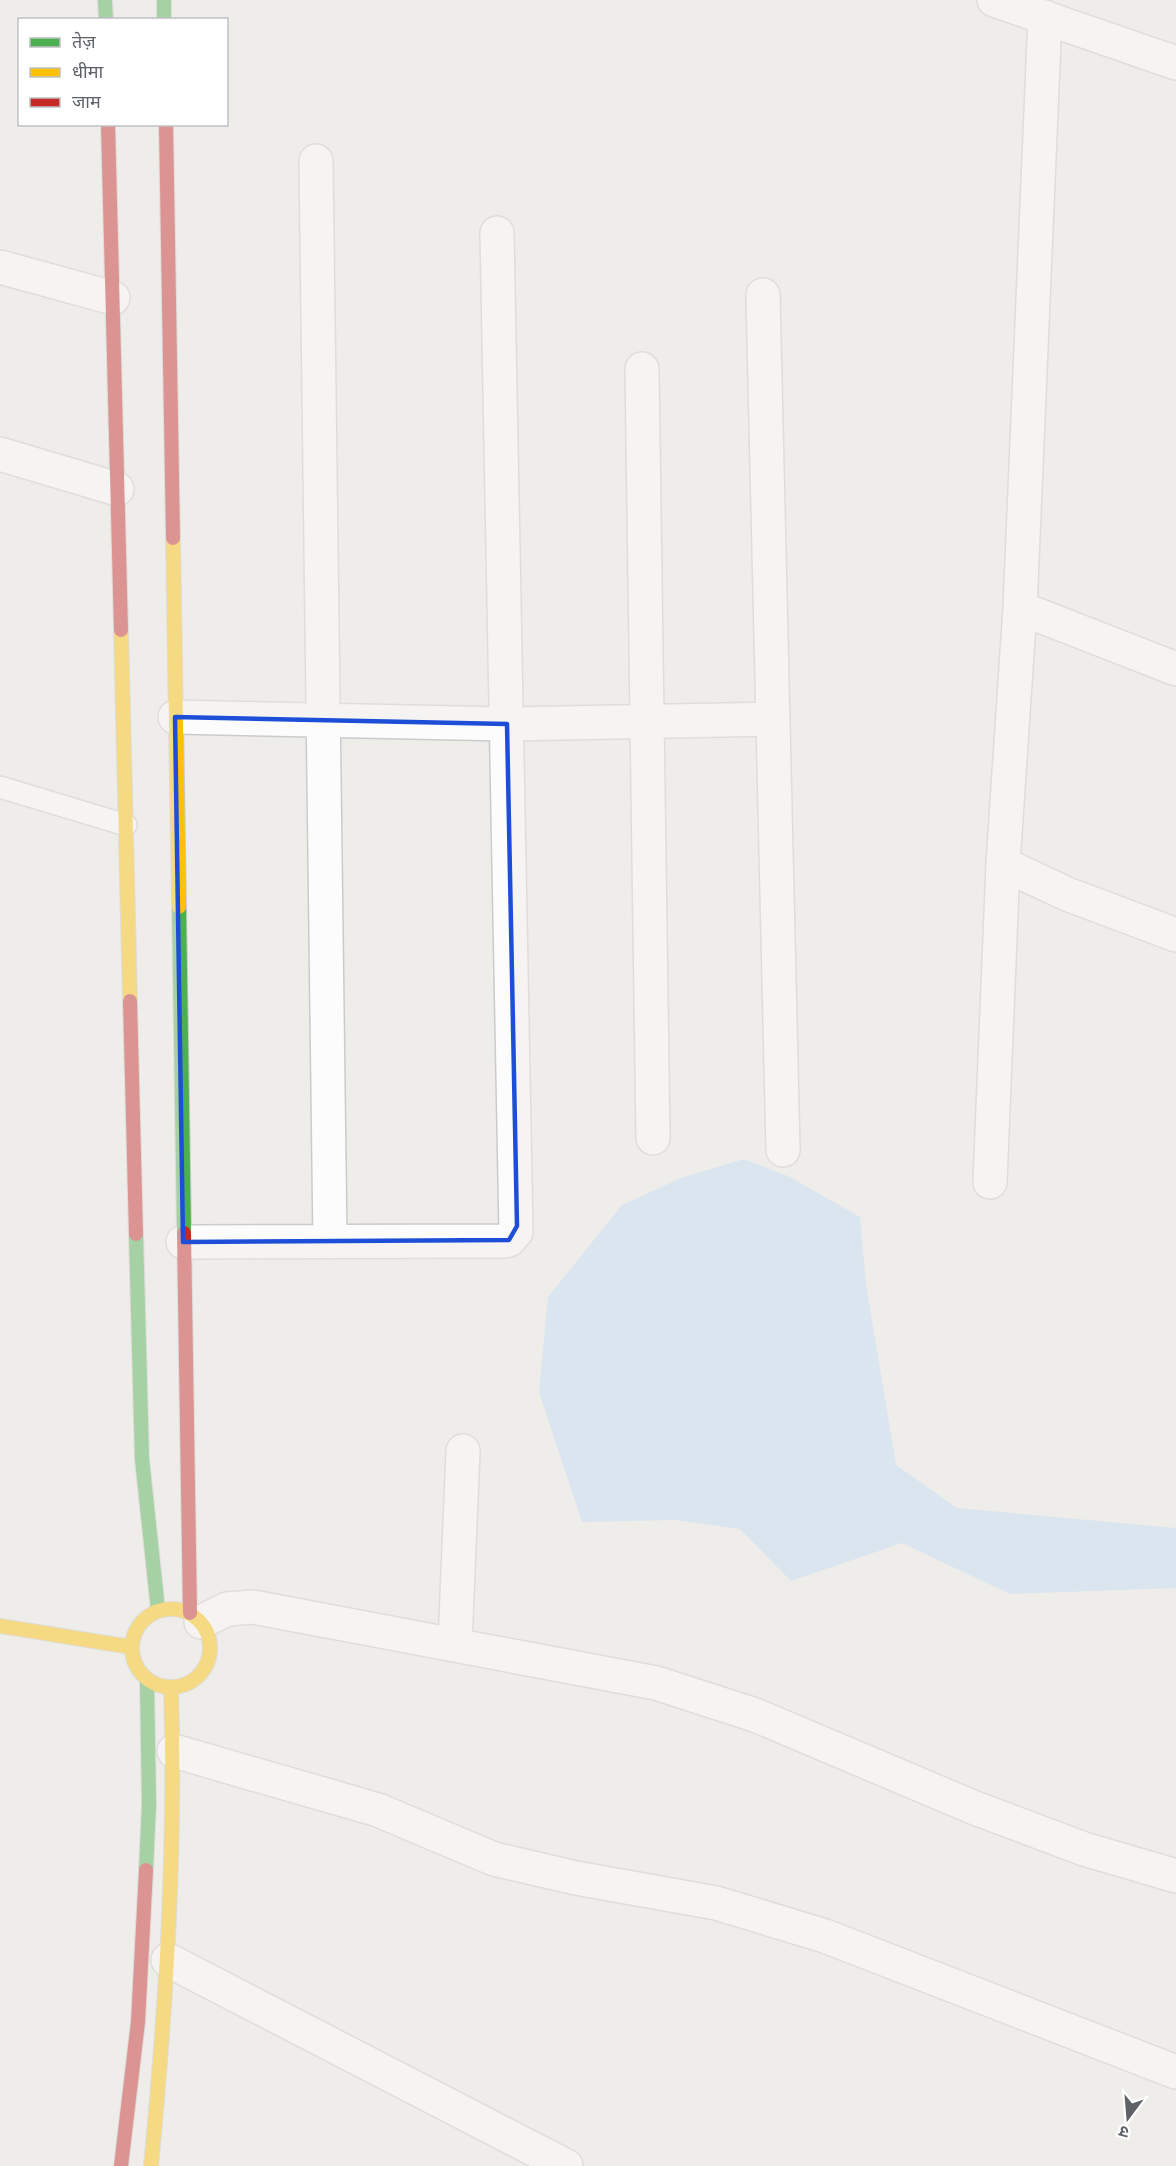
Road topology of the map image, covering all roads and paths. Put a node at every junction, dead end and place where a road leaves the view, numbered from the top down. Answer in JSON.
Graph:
{"nodes":[{"id":1,"x":105,"y":0,"type":"edge"},
{"id":2,"x":164,"y":0,"type":"edge"},
{"id":3,"x":994,"y":0,"type":"edge"},
{"id":4,"x":1045,"y":16,"type":"junction"},
{"id":5,"x":106,"y":18,"type":"edge"},
{"id":6,"x":164,"y":18,"type":"edge"},
{"id":7,"x":1176,"y":63,"type":"edge"},
{"id":8,"x":108,"y":126,"type":"edge"},
{"id":9,"x":166,"y":126,"type":"edge"},
{"id":10,"x":316,"y":161,"type":"dead end"},
{"id":11,"x":497,"y":233,"type":"dead end"},
{"id":12,"x":0,"y":267,"type":"edge"},
{"id":13,"x":763,"y":295,"type":"dead end"},
{"id":14,"x":113,"y":298,"type":"junction"},
{"id":15,"x":642,"y":369,"type":"dead end"},
{"id":16,"x":0,"y":454,"type":"edge"},
{"id":17,"x":117,"y":489,"type":"junction"},
{"id":18,"x":1020,"y":608,"type":"junction"},
{"id":19,"x":1176,"y":669,"type":"edge"},
{"id":20,"x":175,"y":717,"type":"junction"},
{"id":21,"x":773,"y":720,"type":"junction"},
{"id":22,"x":324,"y":721,"type":"junction"},
{"id":23,"x":647,"y":722,"type":"junction"},
{"id":24,"x":507,"y":724,"type":"junction"},
{"id":25,"x":0,"y":787,"type":"edge"},
{"id":26,"x":126,"y":825,"type":"junction"},
{"id":27,"x":1003,"y":864,"type":"junction"},
{"id":28,"x":1176,"y":935,"type":"edge"},
{"id":29,"x":652,"y":1138,"type":"dead end"},
{"id":30,"x":783,"y":1150,"type":"dead end"},
{"id":31,"x":990,"y":1182,"type":"dead end"},
{"id":32,"x":183,"y":1242,"type":"junction"},
{"id":33,"x":330,"y":1242,"type":"junction"},
{"id":34,"x":463,"y":1451,"type":"dead end"},
{"id":35,"x":158,"y":1610,"type":"junction"},
{"id":36,"x":196,"y":1617,"type":"junction"},
{"id":37,"x":0,"y":1626,"type":"edge"},
{"id":38,"x":455,"y":1644,"type":"junction"},
{"id":39,"x":131,"y":1647,"type":"junction"},
{"id":40,"x":147,"y":1681,"type":"junction"},
{"id":41,"x":171,"y":1688,"type":"junction"},
{"id":42,"x":174,"y":1751,"type":"junction"},
{"id":43,"x":1176,"y":1876,"type":"edge"},
{"id":44,"x":168,"y":1960,"type":"junction"},
{"id":45,"x":1176,"y":2072,"type":"edge"},
{"id":46,"x":121,"y":2166,"type":"edge"},
{"id":47,"x":151,"y":2166,"type":"edge"},
{"id":48,"x":566,"y":2166,"type":"edge"}],
"edges":[{"from":1,"to":5,"type":"main road"},
{"from":2,"to":6,"type":"main road"},
{"from":3,"to":4,"type":"street"},
{"from":4,"to":7,"type":"street"},
{"from":4,"to":18,"type":"street"},
{"from":8,"to":14,"type":"main road"},
{"from":9,"to":20,"type":"main road"},
{"from":10,"to":22,"type":"street"},
{"from":11,"to":24,"type":"street"},
{"from":12,"to":14,"type":"street"},
{"from":13,"to":21,"type":"street"},
{"from":14,"to":17,"type":"main road"},
{"from":15,"to":23,"type":"street"},
{"from":16,"to":17,"type":"street"},
{"from":17,"to":26,"type":"main road"},
{"from":18,"to":19,"type":"street"},
{"from":18,"to":27,"type":"street"},
{"from":20,"to":22,"type":"street"},
{"from":20,"to":32,"type":"main road"},
{"from":21,"to":23,"type":"street"},
{"from":21,"to":30,"type":"street"},
{"from":22,"to":24,"type":"street"},
{"from":22,"to":33,"type":"street"},
{"from":23,"to":24,"type":"street"},
{"from":23,"to":29,"type":"street"},
{"from":24,"to":33,"type":"street"},
{"from":25,"to":26,"type":"lane"},
{"from":26,"to":35,"type":"main road"},
{"from":27,"to":28,"type":"street"},
{"from":27,"to":31,"type":"street"},
{"from":32,"to":33,"type":"street"},
{"from":32,"to":36,"type":"main road"},
{"from":34,"to":38,"type":"street"},
{"from":35,"to":36,"type":"main road"},
{"from":35,"to":39,"type":"main road"},
{"from":36,"to":38,"type":"street"},
{"from":36,"to":41,"type":"main road"},
{"from":37,"to":39,"type":"main road"},
{"from":38,"to":43,"type":"street"},
{"from":39,"to":40,"type":"main road"},
{"from":40,"to":41,"type":"main road"},
{"from":40,"to":46,"type":"main road"},
{"from":41,"to":42,"type":"main road"},
{"from":42,"to":44,"type":"main road"},
{"from":42,"to":45,"type":"street"},
{"from":44,"to":47,"type":"main road"},
{"from":44,"to":48,"type":"street"}]}
